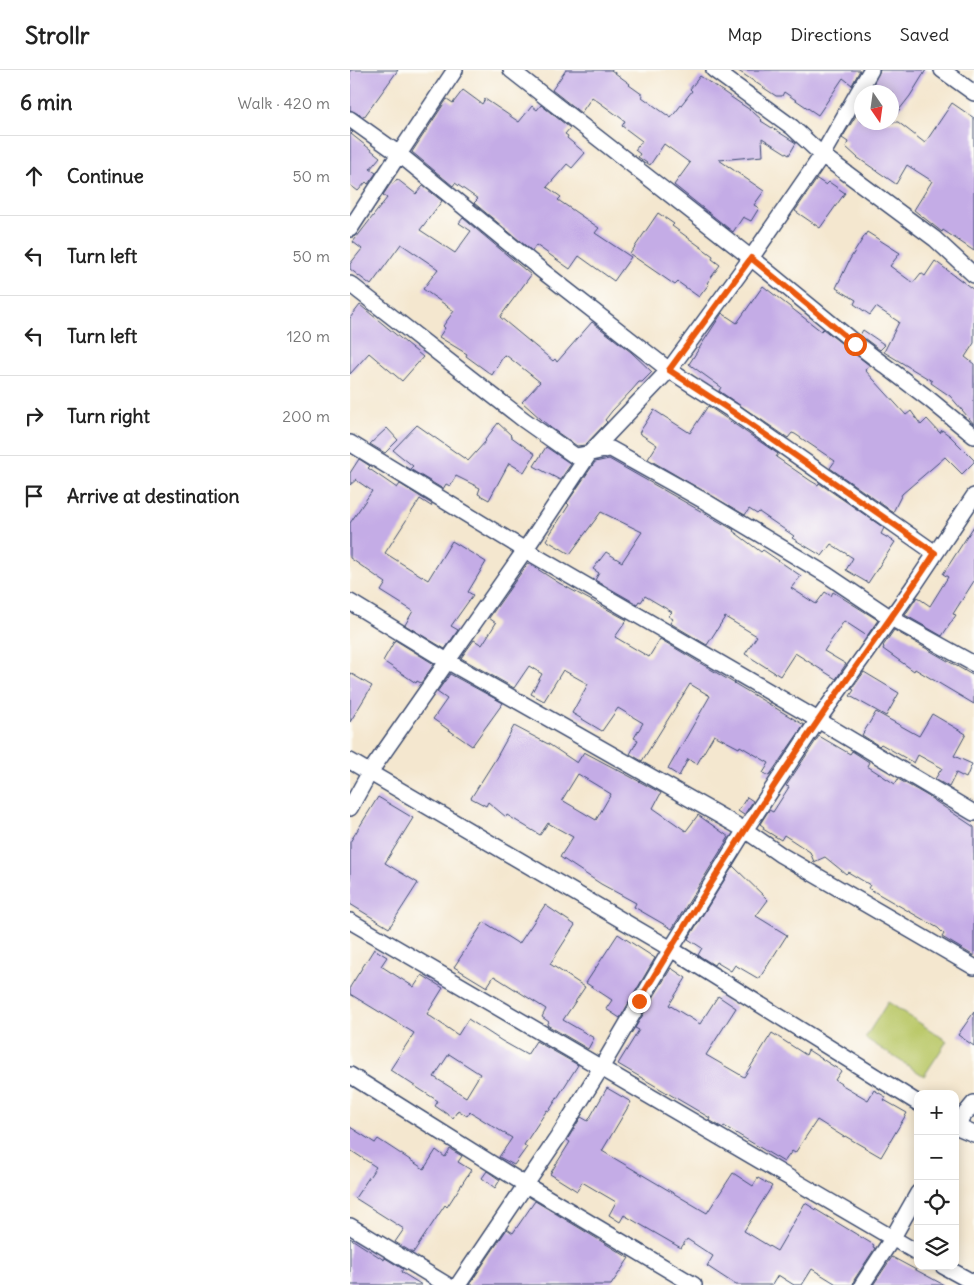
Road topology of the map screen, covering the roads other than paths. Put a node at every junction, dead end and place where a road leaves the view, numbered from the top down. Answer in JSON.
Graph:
{"nodes":[{"id":1,"x":454,"y":70,"type":"edge"},
{"id":2,"x":511,"y":70,"type":"edge"},
{"id":3,"x":714,"y":70,"type":"edge"},
{"id":4,"x":870,"y":70,"type":"edge"},
{"id":5,"x":942,"y":70,"type":"edge"},
{"id":6,"x":974,"y":93,"type":"edge"},
{"id":7,"x":350,"y":119,"type":"edge"},
{"id":8,"x":399,"y":154,"type":"junction"},
{"id":9,"x":822,"y":155,"type":"junction"},
{"id":10,"x":350,"y":229,"type":"edge"},
{"id":11,"x":751,"y":258,"type":"junction"},
{"id":12,"x":974,"y":275,"type":"edge"},
{"id":13,"x":350,"y":284,"type":"edge"},
{"id":14,"x":669,"y":370,"type":"junction"},
{"id":15,"x":974,"y":436,"type":"edge"},
{"id":16,"x":350,"y":443,"type":"edge"},
{"id":17,"x":589,"y":454,"type":"junction"},
{"id":18,"x":972,"y":505,"type":"edge"},
{"id":19,"x":525,"y":550,"type":"junction"},
{"id":20,"x":935,"y":553,"type":"junction"},
{"id":21,"x":350,"y":602,"type":"edge"},
{"id":22,"x":891,"y":618,"type":"junction"},
{"id":23,"x":447,"y":661,"type":"junction"},
{"id":24,"x":974,"y":664,"type":"edge"},
{"id":25,"x":818,"y":720,"type":"junction"},
{"id":26,"x":350,"y":760,"type":"edge"},
{"id":27,"x":370,"y":772,"type":"junction"},
{"id":28,"x":350,"y":808,"type":"edge"},
{"id":29,"x":974,"y":813,"type":"edge"},
{"id":30,"x":745,"y":830,"type":"junction"},
{"id":31,"x":350,"y":921,"type":"edge"},
{"id":32,"x":671,"y":949,"type":"junction"},
{"id":33,"x":974,"y":967,"type":"edge"},
{"id":34,"x":600,"y":1068,"type":"junction"},
{"id":35,"x":350,"y":1075,"type":"edge"},
{"id":36,"x":914,"y":1101,"type":"edge"},
{"id":37,"x":974,"y":1103,"type":"edge"},
{"id":38,"x":974,"y":1134,"type":"edge"},
{"id":39,"x":526,"y":1185,"type":"junction"},
{"id":40,"x":914,"y":1200,"type":"edge"},
{"id":41,"x":350,"y":1226,"type":"edge"},
{"id":42,"x":892,"y":1239,"type":"junction"},
{"id":43,"x":914,"y":1251,"type":"edge"},
{"id":44,"x":950,"y":1270,"type":"edge"},
{"id":45,"x":974,"y":1283,"type":"edge"},
{"id":46,"x":447,"y":1285,"type":"edge"},
{"id":47,"x":458,"y":1285,"type":"edge"},
{"id":48,"x":694,"y":1285,"type":"edge"},
{"id":49,"x":862,"y":1285,"type":"edge"}],
"edges":[{"from":1,"to":8,"type":"street"},
{"from":2,"to":11,"type":"street"},
{"from":3,"to":9,"type":"street"},
{"from":4,"to":9,"type":"street"},
{"from":5,"to":6,"type":"street"},
{"from":7,"to":8,"type":"street"},
{"from":8,"to":10,"type":"street"},
{"from":8,"to":14,"type":"street"},
{"from":9,"to":11,"type":"street"},
{"from":9,"to":12,"type":"street"},
{"from":11,"to":14,"type":"street"},
{"from":11,"to":15,"type":"street"},
{"from":13,"to":17,"type":"street"},
{"from":14,"to":17,"type":"street"},
{"from":14,"to":20,"type":"street"},
{"from":16,"to":19,"type":"street"},
{"from":17,"to":19,"type":"street"},
{"from":17,"to":22,"type":"street"},
{"from":18,"to":20,"type":"street"},
{"from":19,"to":23,"type":"street"},
{"from":19,"to":25,"type":"street"},
{"from":20,"to":22,"type":"street"},
{"from":21,"to":23,"type":"street"},
{"from":22,"to":24,"type":"street"},
{"from":22,"to":25,"type":"street"},
{"from":23,"to":27,"type":"street"},
{"from":23,"to":30,"type":"street"},
{"from":25,"to":29,"type":"street"},
{"from":25,"to":30,"type":"street"},
{"from":26,"to":27,"type":"street"},
{"from":27,"to":28,"type":"street"},
{"from":27,"to":32,"type":"street"},
{"from":30,"to":32,"type":"street"},
{"from":30,"to":33,"type":"street"},
{"from":31,"to":34,"type":"street"},
{"from":32,"to":34,"type":"street"},
{"from":32,"to":36,"type":"street"},
{"from":34,"to":39,"type":"street"},
{"from":34,"to":42,"type":"street"},
{"from":35,"to":39,"type":"street"},
{"from":37,"to":38,"type":"street"},
{"from":39,"to":47,"type":"street"},
{"from":39,"to":48,"type":"street"},
{"from":40,"to":42,"type":"street"},
{"from":41,"to":46,"type":"street"},
{"from":42,"to":43,"type":"street"},
{"from":42,"to":49,"type":"street"},
{"from":44,"to":45,"type":"street"}]}
